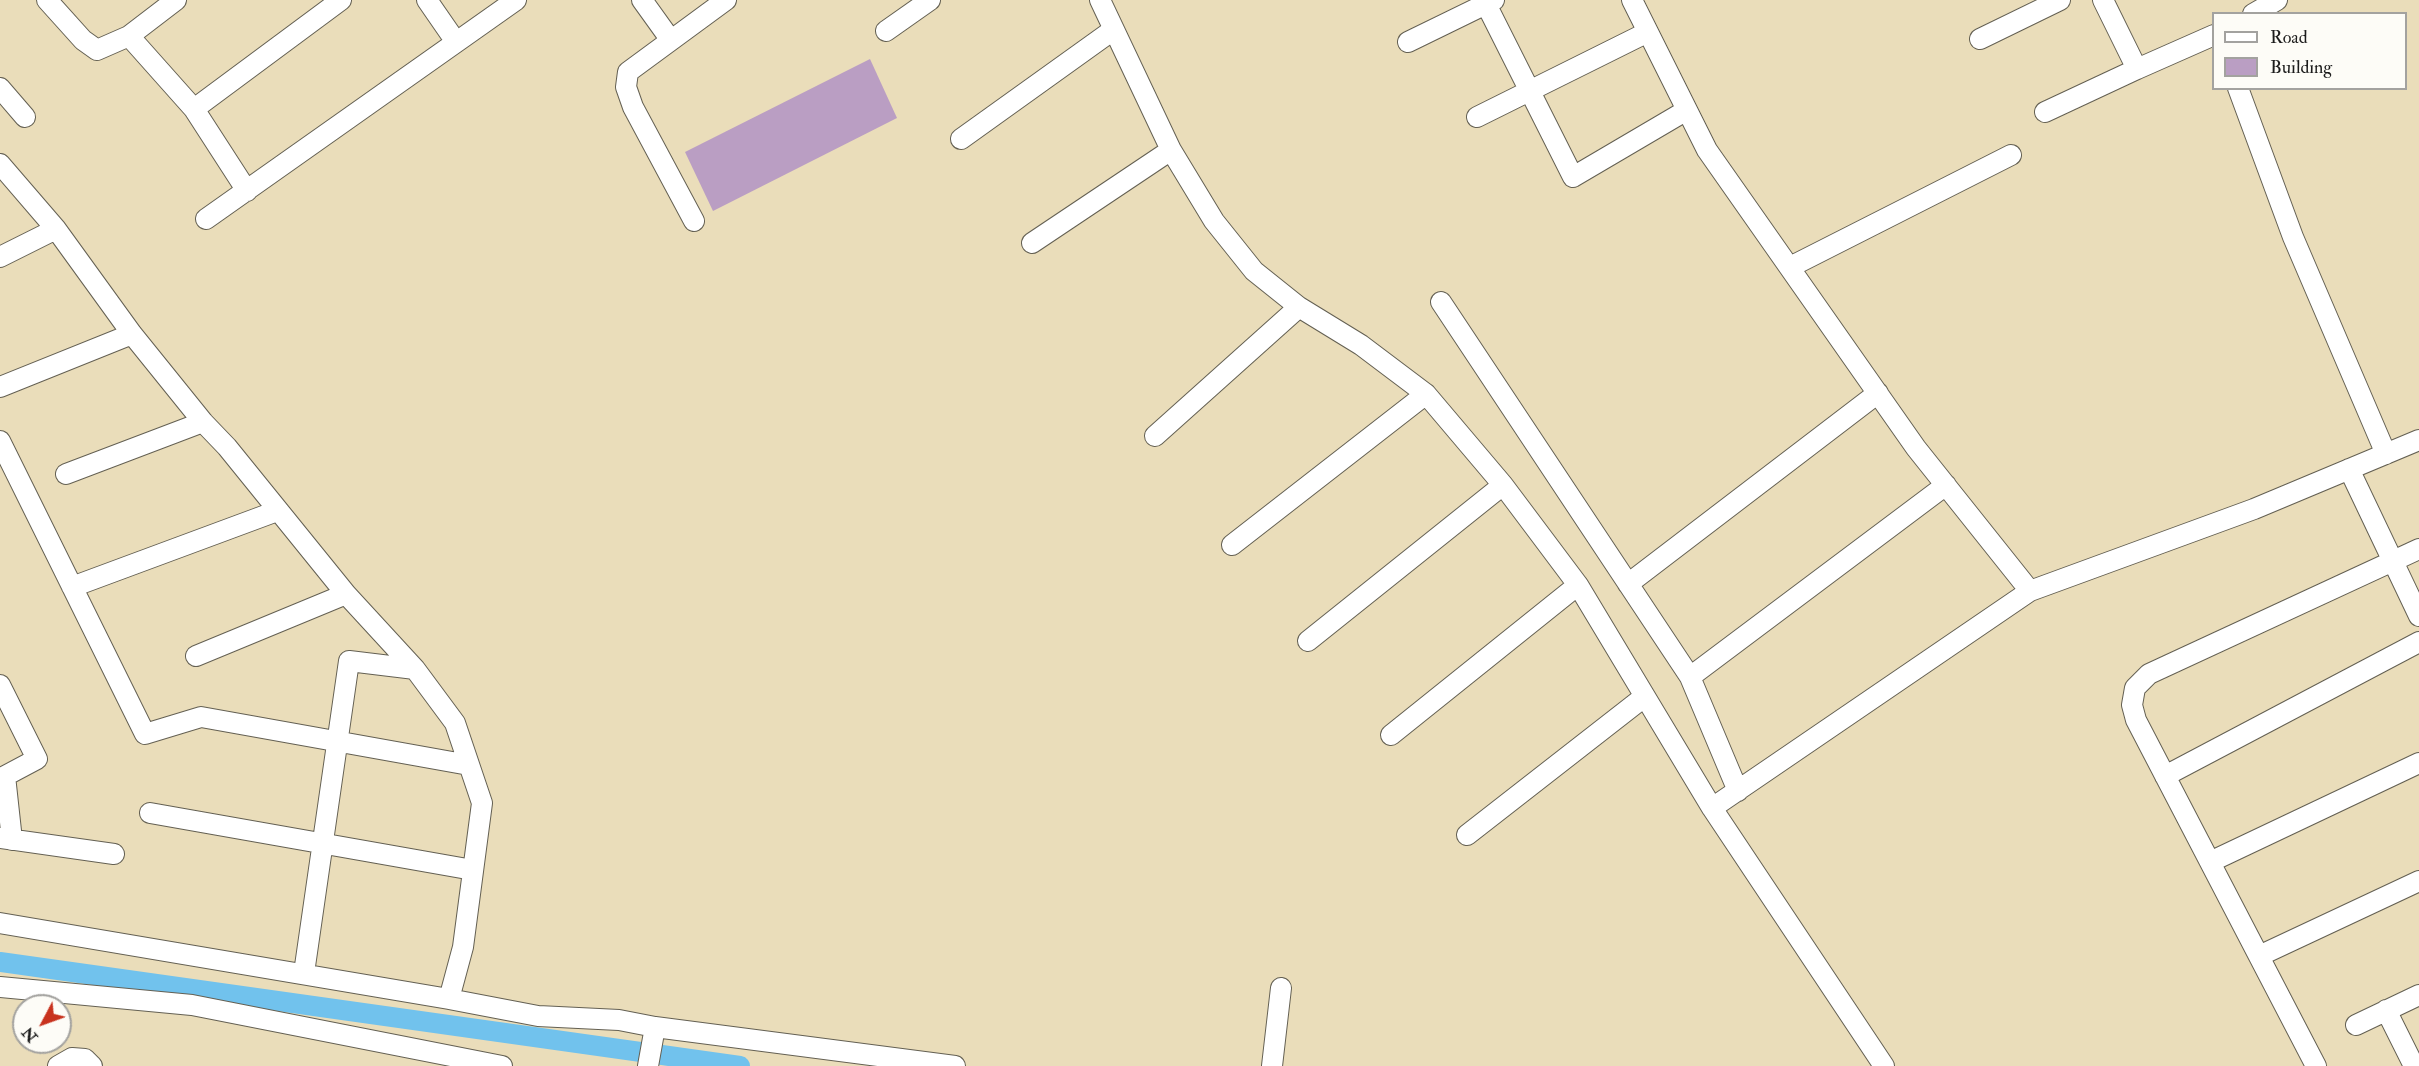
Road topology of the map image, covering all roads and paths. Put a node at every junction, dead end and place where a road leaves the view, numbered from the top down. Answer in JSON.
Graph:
{"nodes":[{"id":1,"x":47,"y":0,"type":"edge"},
{"id":2,"x":175,"y":0,"type":"edge"},
{"id":3,"x":427,"y":0,"type":"edge"},
{"id":4,"x":516,"y":0,"type":"edge"},
{"id":5,"x":642,"y":0,"type":"edge"},
{"id":6,"x":726,"y":0,"type":"edge"},
{"id":7,"x":930,"y":0,"type":"edge"},
{"id":8,"x":1100,"y":0,"type":"edge"},
{"id":9,"x":1632,"y":0,"type":"edge"},
{"id":10,"x":2060,"y":0,"type":"edge"},
{"id":11,"x":2103,"y":0,"type":"edge"},
{"id":12,"x":2277,"y":0,"type":"edge"},
{"id":13,"x":1488,"y":2,"type":"edge"},
{"id":14,"x":327,"y":4,"type":"edge"},
{"id":15,"x":2256,"y":12,"type":"edge"},
{"id":16,"x":1113,"y":30,"type":"junction"},
{"id":17,"x":886,"y":31,"type":"dead end"},
{"id":18,"x":1648,"y":32,"type":"junction"},
{"id":19,"x":129,"y":36,"type":"junction"},
{"id":20,"x":2212,"y":36,"type":"edge"},
{"id":21,"x":670,"y":39,"type":"junction"},
{"id":22,"x":1980,"y":39,"type":"dead end"},
{"id":23,"x":456,"y":42,"type":"junction"},
{"id":24,"x":1408,"y":42,"type":"dead end"},
{"id":25,"x":2137,"y":69,"type":"junction"},
{"id":26,"x":0,"y":88,"type":"edge"},
{"id":27,"x":2239,"y":90,"type":"edge"},
{"id":28,"x":1531,"y":92,"type":"junction"},
{"id":29,"x":194,"y":109,"type":"junction"},
{"id":30,"x":1687,"y":110,"type":"junction"},
{"id":31,"x":2045,"y":112,"type":"dead end"},
{"id":32,"x":25,"y":117,"type":"dead end"},
{"id":33,"x":1477,"y":117,"type":"dead end"},
{"id":34,"x":961,"y":139,"type":"dead end"},
{"id":35,"x":1171,"y":150,"type":"junction"},
{"id":36,"x":2011,"y":155,"type":"dead end"},
{"id":37,"x":0,"y":164,"type":"edge"},
{"id":38,"x":247,"y":190,"type":"junction"},
{"id":39,"x":206,"y":219,"type":"dead end"},
{"id":40,"x":694,"y":221,"type":"dead end"},
{"id":41,"x":56,"y":229,"type":"junction"},
{"id":42,"x":1032,"y":243,"type":"dead end"},
{"id":43,"x":0,"y":257,"type":"edge"},
{"id":44,"x":1790,"y":267,"type":"junction"},
{"id":45,"x":1441,"y":302,"type":"dead end"},
{"id":46,"x":1299,"y":307,"type":"junction"},
{"id":47,"x":132,"y":334,"type":"junction"},
{"id":48,"x":0,"y":387,"type":"edge"},
{"id":49,"x":1878,"y":393,"type":"junction"},
{"id":50,"x":1426,"y":394,"type":"junction"},
{"id":51,"x":203,"y":422,"type":"junction"},
{"id":52,"x":1155,"y":436,"type":"dead end"},
{"id":53,"x":2419,"y":440,"type":"edge"},
{"id":54,"x":0,"y":441,"type":"edge"},
{"id":55,"x":2386,"y":454,"type":"junction"},
{"id":56,"x":2349,"y":469,"type":"junction"},
{"id":57,"x":66,"y":474,"type":"dead end"},
{"id":58,"x":1503,"y":485,"type":"junction"},
{"id":59,"x":1946,"y":485,"type":"junction"},
{"id":60,"x":277,"y":511,"type":"junction"},
{"id":61,"x":1232,"y":545,"type":"dead end"},
{"id":62,"x":2419,"y":549,"type":"edge"},
{"id":63,"x":2393,"y":562,"type":"junction"},
{"id":64,"x":1628,"y":584,"type":"junction"},
{"id":65,"x":1578,"y":585,"type":"junction"},
{"id":66,"x":72,"y":587,"type":"junction"},
{"id":67,"x":2030,"y":591,"type":"junction"},
{"id":68,"x":346,"y":594,"type":"junction"},
{"id":69,"x":2419,"y":615,"type":"edge"},
{"id":70,"x":1308,"y":641,"type":"dead end"},
{"id":71,"x":2419,"y":642,"type":"edge"},
{"id":72,"x":196,"y":656,"type":"dead end"},
{"id":73,"x":415,"y":669,"type":"junction"},
{"id":74,"x":1690,"y":677,"type":"junction"},
{"id":75,"x":0,"y":685,"type":"edge"},
{"id":76,"x":1644,"y":698,"type":"junction"},
{"id":77,"x":1391,"y":735,"type":"dead end"},
{"id":78,"x":336,"y":741,"type":"junction"},
{"id":79,"x":2419,"y":763,"type":"edge"},
{"id":80,"x":469,"y":765,"type":"junction"},
{"id":81,"x":2165,"y":776,"type":"junction"},
{"id":82,"x":1725,"y":800,"type":"junction"},
{"id":83,"x":150,"y":813,"type":"dead end"},
{"id":84,"x":1467,"y":836,"type":"dead end"},
{"id":85,"x":6,"y":839,"type":"edge"},
{"id":86,"x":322,"y":843,"type":"junction"},
{"id":87,"x":114,"y":854,"type":"dead end"},
{"id":88,"x":2210,"y":862,"type":"junction"},
{"id":89,"x":473,"y":870,"type":"junction"},
{"id":90,"x":2419,"y":881,"type":"edge"},
{"id":91,"x":0,"y":923,"type":"edge"},
{"id":92,"x":2259,"y":956,"type":"junction"},
{"id":93,"x":304,"y":973,"type":"junction"},
{"id":94,"x":0,"y":987,"type":"edge"},
{"id":95,"x":1281,"y":988,"type":"dead end"},
{"id":96,"x":2419,"y":994,"type":"edge"},
{"id":97,"x":448,"y":999,"type":"junction"},
{"id":98,"x":2386,"y":1010,"type":"junction"},
{"id":99,"x":2356,"y":1024,"type":"dead end"},
{"id":100,"x":653,"y":1036,"type":"junction"},
{"id":101,"x":58,"y":1066,"type":"edge"},
{"id":102,"x":92,"y":1066,"type":"edge"},
{"id":103,"x":502,"y":1066,"type":"edge"},
{"id":104,"x":648,"y":1066,"type":"edge"},
{"id":105,"x":955,"y":1066,"type":"edge"},
{"id":106,"x":1272,"y":1066,"type":"edge"},
{"id":107,"x":1884,"y":1066,"type":"edge"},
{"id":108,"x":2316,"y":1066,"type":"edge"},
{"id":109,"x":2414,"y":1066,"type":"edge"}],
"edges":[{"from":1,"to":19,"type":"street"},
{"from":2,"to":19,"type":"street"},
{"from":3,"to":23,"type":"street"},
{"from":4,"to":23,"type":"street"},
{"from":5,"to":21,"type":"street"},
{"from":6,"to":21,"type":"street"},
{"from":7,"to":17,"type":"street"},
{"from":8,"to":16,"type":"street"},
{"from":9,"to":18,"type":"street"},
{"from":10,"to":22,"type":"street"},
{"from":11,"to":25,"type":"street"},
{"from":12,"to":15,"type":"street"},
{"from":13,"to":24,"type":"street"},
{"from":13,"to":28,"type":"street"},
{"from":14,"to":29,"type":"street"},
{"from":16,"to":34,"type":"street"},
{"from":16,"to":35,"type":"street"},
{"from":18,"to":28,"type":"street"},
{"from":18,"to":30,"type":"street"},
{"from":19,"to":29,"type":"street"},
{"from":20,"to":25,"type":"street"},
{"from":21,"to":40,"type":"street"},
{"from":23,"to":38,"type":"street"},
{"from":25,"to":31,"type":"street"},
{"from":26,"to":32,"type":"street"},
{"from":27,"to":55,"type":"street"},
{"from":28,"to":30,"type":"street"},
{"from":28,"to":33,"type":"street"},
{"from":29,"to":38,"type":"street"},
{"from":30,"to":44,"type":"street"},
{"from":35,"to":42,"type":"street"},
{"from":35,"to":46,"type":"street"},
{"from":36,"to":44,"type":"street"},
{"from":37,"to":41,"type":"street"},
{"from":38,"to":39,"type":"street"},
{"from":41,"to":43,"type":"street"},
{"from":41,"to":47,"type":"street"},
{"from":44,"to":49,"type":"street"},
{"from":45,"to":64,"type":"street"},
{"from":46,"to":50,"type":"street"},
{"from":46,"to":52,"type":"street"},
{"from":47,"to":48,"type":"street"},
{"from":47,"to":51,"type":"street"},
{"from":49,"to":59,"type":"street"},
{"from":49,"to":64,"type":"street"},
{"from":50,"to":58,"type":"street"},
{"from":50,"to":61,"type":"street"},
{"from":51,"to":57,"type":"street"},
{"from":51,"to":60,"type":"street"},
{"from":53,"to":55,"type":"street"},
{"from":54,"to":66,"type":"street"},
{"from":55,"to":56,"type":"street"},
{"from":56,"to":63,"type":"street"},
{"from":56,"to":67,"type":"street"},
{"from":58,"to":65,"type":"street"},
{"from":58,"to":70,"type":"street"},
{"from":59,"to":67,"type":"street"},
{"from":59,"to":74,"type":"street"},
{"from":60,"to":66,"type":"street"},
{"from":60,"to":68,"type":"street"},
{"from":62,"to":63,"type":"street"},
{"from":63,"to":69,"type":"street"},
{"from":63,"to":81,"type":"street"},
{"from":64,"to":74,"type":"street"},
{"from":65,"to":76,"type":"street"},
{"from":65,"to":77,"type":"street"},
{"from":66,"to":78,"type":"street"},
{"from":67,"to":82,"type":"street"},
{"from":68,"to":72,"type":"street"},
{"from":68,"to":73,"type":"street"},
{"from":71,"to":81,"type":"street"},
{"from":73,"to":78,"type":"street"},
{"from":73,"to":80,"type":"street"},
{"from":74,"to":82,"type":"street"},
{"from":75,"to":85,"type":"street"},
{"from":76,"to":82,"type":"street"},
{"from":76,"to":84,"type":"street"},
{"from":78,"to":80,"type":"street"},
{"from":78,"to":86,"type":"street"},
{"from":79,"to":88,"type":"street"},
{"from":80,"to":89,"type":"street"},
{"from":81,"to":88,"type":"street"},
{"from":82,"to":107,"type":"street"},
{"from":83,"to":86,"type":"street"},
{"from":85,"to":87,"type":"street"},
{"from":86,"to":89,"type":"street"},
{"from":86,"to":93,"type":"street"},
{"from":88,"to":92,"type":"street"},
{"from":89,"to":97,"type":"street"},
{"from":90,"to":92,"type":"street"},
{"from":91,"to":93,"type":"street"},
{"from":92,"to":108,"type":"street"},
{"from":93,"to":97,"type":"street"},
{"from":94,"to":103,"type":"street"},
{"from":95,"to":106,"type":"street"},
{"from":96,"to":98,"type":"street"},
{"from":97,"to":100,"type":"street"},
{"from":98,"to":99,"type":"street"},
{"from":98,"to":109,"type":"street"},
{"from":100,"to":104,"type":"street"},
{"from":100,"to":105,"type":"street"},
{"from":101,"to":102,"type":"street"}]}
